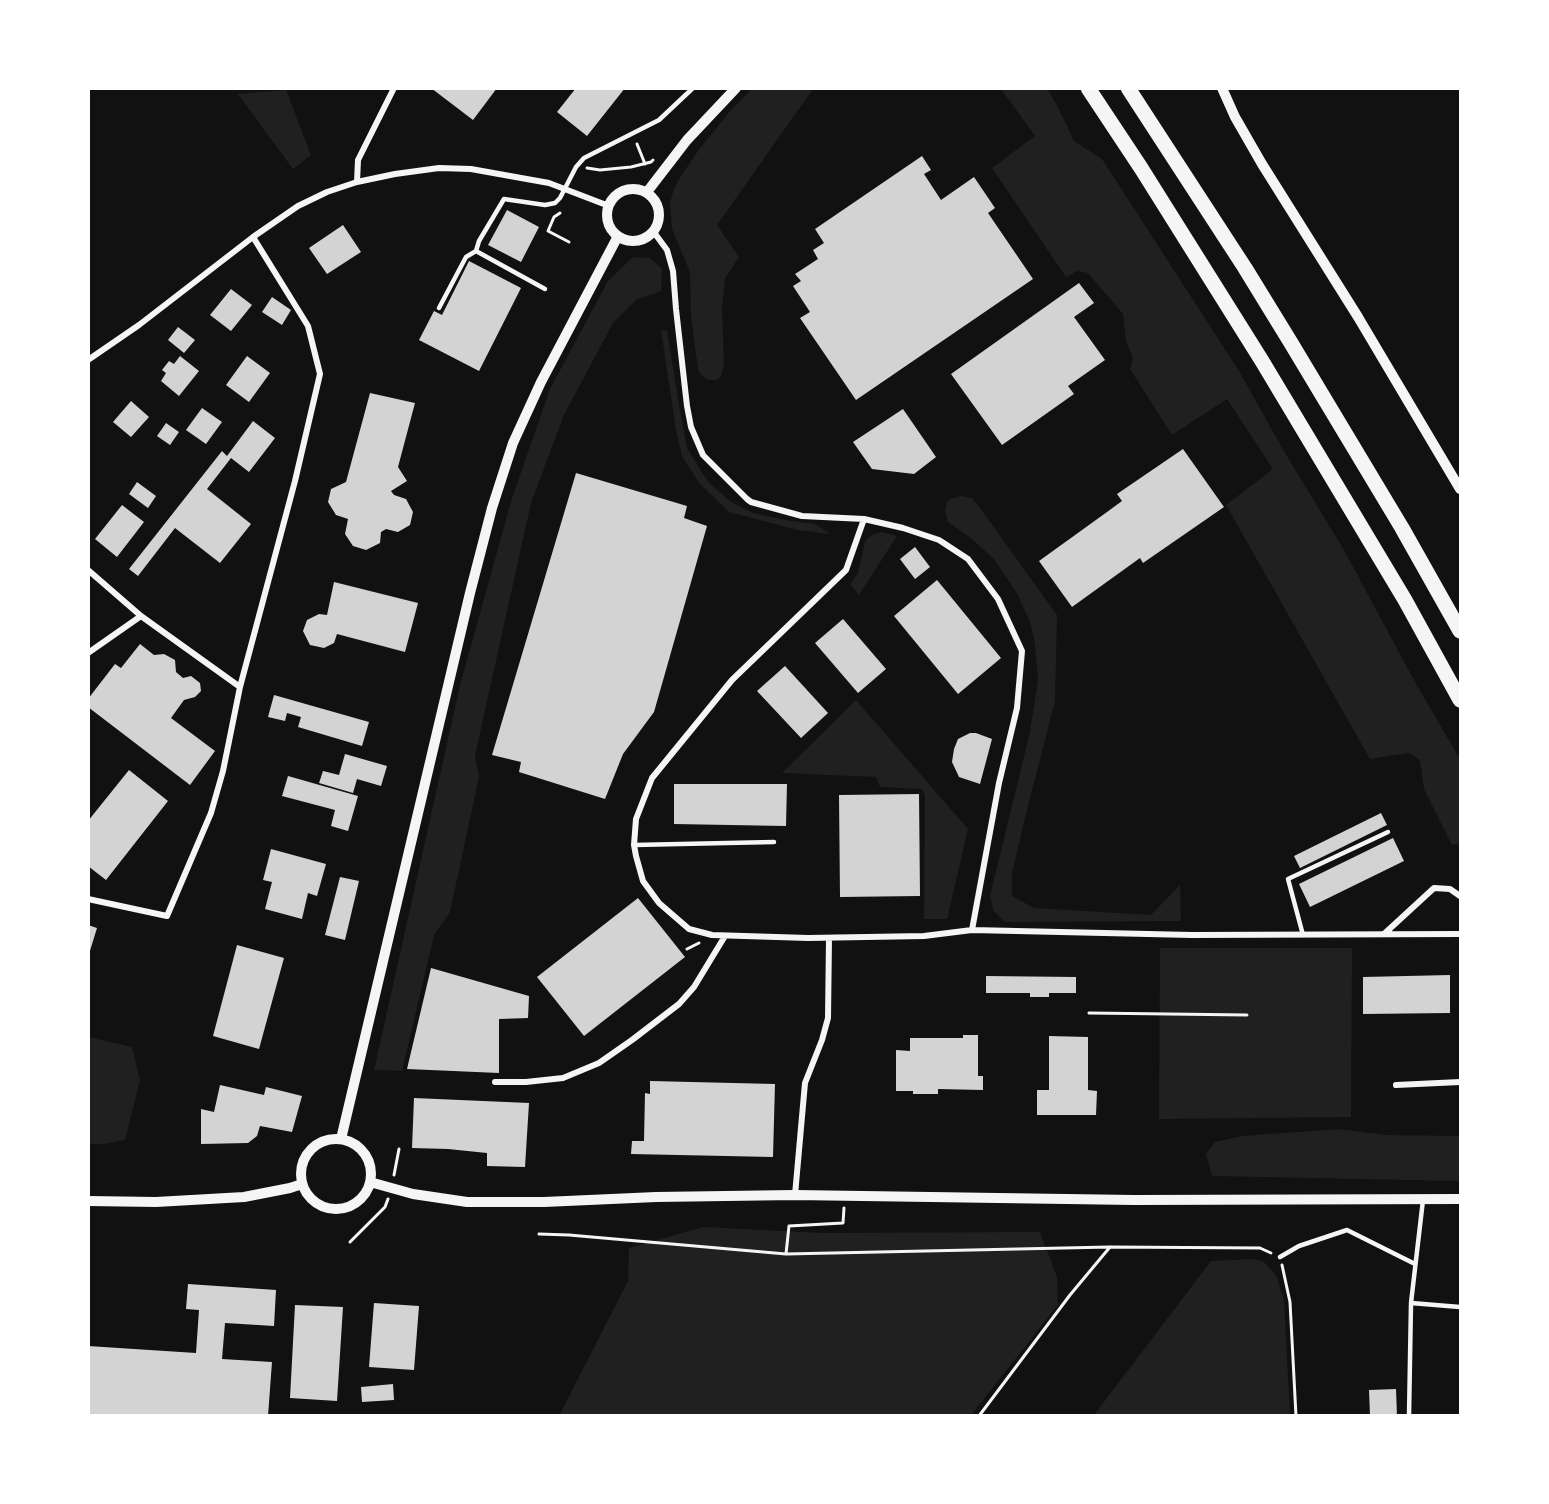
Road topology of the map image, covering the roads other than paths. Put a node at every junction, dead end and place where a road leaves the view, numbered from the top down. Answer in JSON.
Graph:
{"nodes":[{"id":1,"x":394,"y":88,"type":"edge"},
{"id":2,"x":693,"y":88,"type":"edge"},
{"id":3,"x":736,"y":88,"type":"edge"},
{"id":4,"x":1088,"y":88,"type":"edge"},
{"id":5,"x":1128,"y":88,"type":"edge"},
{"id":6,"x":1222,"y":88,"type":"edge"},
{"id":7,"x":357,"y":182,"type":"junction"},
{"id":8,"x":565,"y":189,"type":"junction"},
{"id":9,"x":647,"y":192,"type":"junction"},
{"id":10,"x":609,"y":206,"type":"junction"},
{"id":11,"x":653,"y":231,"type":"junction"},
{"id":12,"x":618,"y":236,"type":"junction"},
{"id":13,"x":253,"y":237,"type":"junction"},
{"id":14,"x":476,"y":251,"type":"junction"},
{"id":15,"x":545,"y":289,"type":"dead end"},
{"id":16,"x":439,"y":308,"type":"dead end"},
{"id":17,"x":88,"y":360,"type":"edge"},
{"id":18,"x":1461,"y":489,"type":"edge"},
{"id":19,"x":864,"y":519,"type":"junction"},
{"id":20,"x":88,"y":570,"type":"edge"},
{"id":21,"x":141,"y":616,"type":"junction"},
{"id":22,"x":1461,"y":631,"type":"edge"},
{"id":23,"x":88,"y":653,"type":"edge"},
{"id":24,"x":240,"y":687,"type":"junction"},
{"id":25,"x":1461,"y":700,"type":"edge"},
{"id":26,"x":1388,"y":832,"type":"dead end"},
{"id":27,"x":774,"y":842,"type":"dead end"},
{"id":28,"x":634,"y":845,"type":"junction"},
{"id":29,"x":1461,"y":896,"type":"edge"},
{"id":30,"x":88,"y":899,"type":"edge"},
{"id":31,"x":972,"y":930,"type":"junction"},
{"id":32,"x":1461,"y":933,"type":"edge"},
{"id":33,"x":1384,"y":934,"type":"junction"},
{"id":34,"x":1304,"y":935,"type":"junction"},
{"id":35,"x":725,"y":936,"type":"junction"},
{"id":36,"x":829,"y":938,"type":"junction"},
{"id":37,"x":495,"y":1082,"type":"dead end"},
{"id":38,"x":1461,"y":1082,"type":"edge"},
{"id":39,"x":1396,"y":1085,"type":"dead end"},
{"id":40,"x":341,"y":1139,"type":"junction"},
{"id":41,"x":370,"y":1182,"type":"junction"},
{"id":42,"x":302,"y":1184,"type":"junction"},
{"id":43,"x":795,"y":1195,"type":"junction"},
{"id":44,"x":1423,"y":1198,"type":"junction"},
{"id":45,"x":1461,"y":1199,"type":"edge"},
{"id":46,"x":88,"y":1201,"type":"edge"},
{"id":47,"x":1280,"y":1257,"type":"road end"},
{"id":48,"x":1415,"y":1264,"type":"junction"},
{"id":49,"x":1411,"y":1303,"type":"junction"},
{"id":50,"x":1461,"y":1307,"type":"edge"},
{"id":51,"x":1409,"y":1416,"type":"edge"}],
"edges":[{"from":1,"to":7,"type":"street"},
{"from":2,"to":8,"type":"lane"},
{"from":3,"to":9,"type":"street"},
{"from":4,"to":25,"type":"highway"},
{"from":5,"to":22,"type":"highway"},
{"from":6,"to":18,"type":"street"},
{"from":7,"to":8,"type":"street"},
{"from":7,"to":13,"type":"street"},
{"from":8,"to":10,"type":"street"},
{"from":8,"to":14,"type":"lane"},
{"from":9,"to":10,"type":"street"},
{"from":9,"to":11,"type":"street"},
{"from":10,"to":12,"type":"street"},
{"from":11,"to":12,"type":"street"},
{"from":11,"to":19,"type":"street"},
{"from":12,"to":40,"type":"street"},
{"from":13,"to":17,"type":"street"},
{"from":13,"to":24,"type":"street"},
{"from":14,"to":15,"type":"lane"},
{"from":14,"to":16,"type":"lane"},
{"from":19,"to":28,"type":"street"},
{"from":19,"to":31,"type":"street"},
{"from":20,"to":21,"type":"street"},
{"from":21,"to":23,"type":"street"},
{"from":21,"to":24,"type":"street"},
{"from":24,"to":30,"type":"street"},
{"from":26,"to":34,"type":"lane"},
{"from":27,"to":28,"type":"lane"},
{"from":28,"to":35,"type":"street"},
{"from":29,"to":33,"type":"street"},
{"from":31,"to":34,"type":"street"},
{"from":31,"to":36,"type":"street"},
{"from":32,"to":33,"type":"street"},
{"from":33,"to":34,"type":"street"},
{"from":35,"to":36,"type":"street"},
{"from":35,"to":37,"type":"street"},
{"from":36,"to":43,"type":"street"},
{"from":38,"to":39,"type":"street"},
{"from":40,"to":41,"type":"street"},
{"from":40,"to":42,"type":"street"},
{"from":41,"to":42,"type":"street"},
{"from":41,"to":43,"type":"street"},
{"from":42,"to":46,"type":"street"},
{"from":43,"to":44,"type":"street"},
{"from":44,"to":45,"type":"street"},
{"from":44,"to":48,"type":"lane"},
{"from":47,"to":48,"type":"lane"},
{"from":48,"to":49,"type":"lane"},
{"from":49,"to":50,"type":"lane"},
{"from":49,"to":51,"type":"lane"}]}
